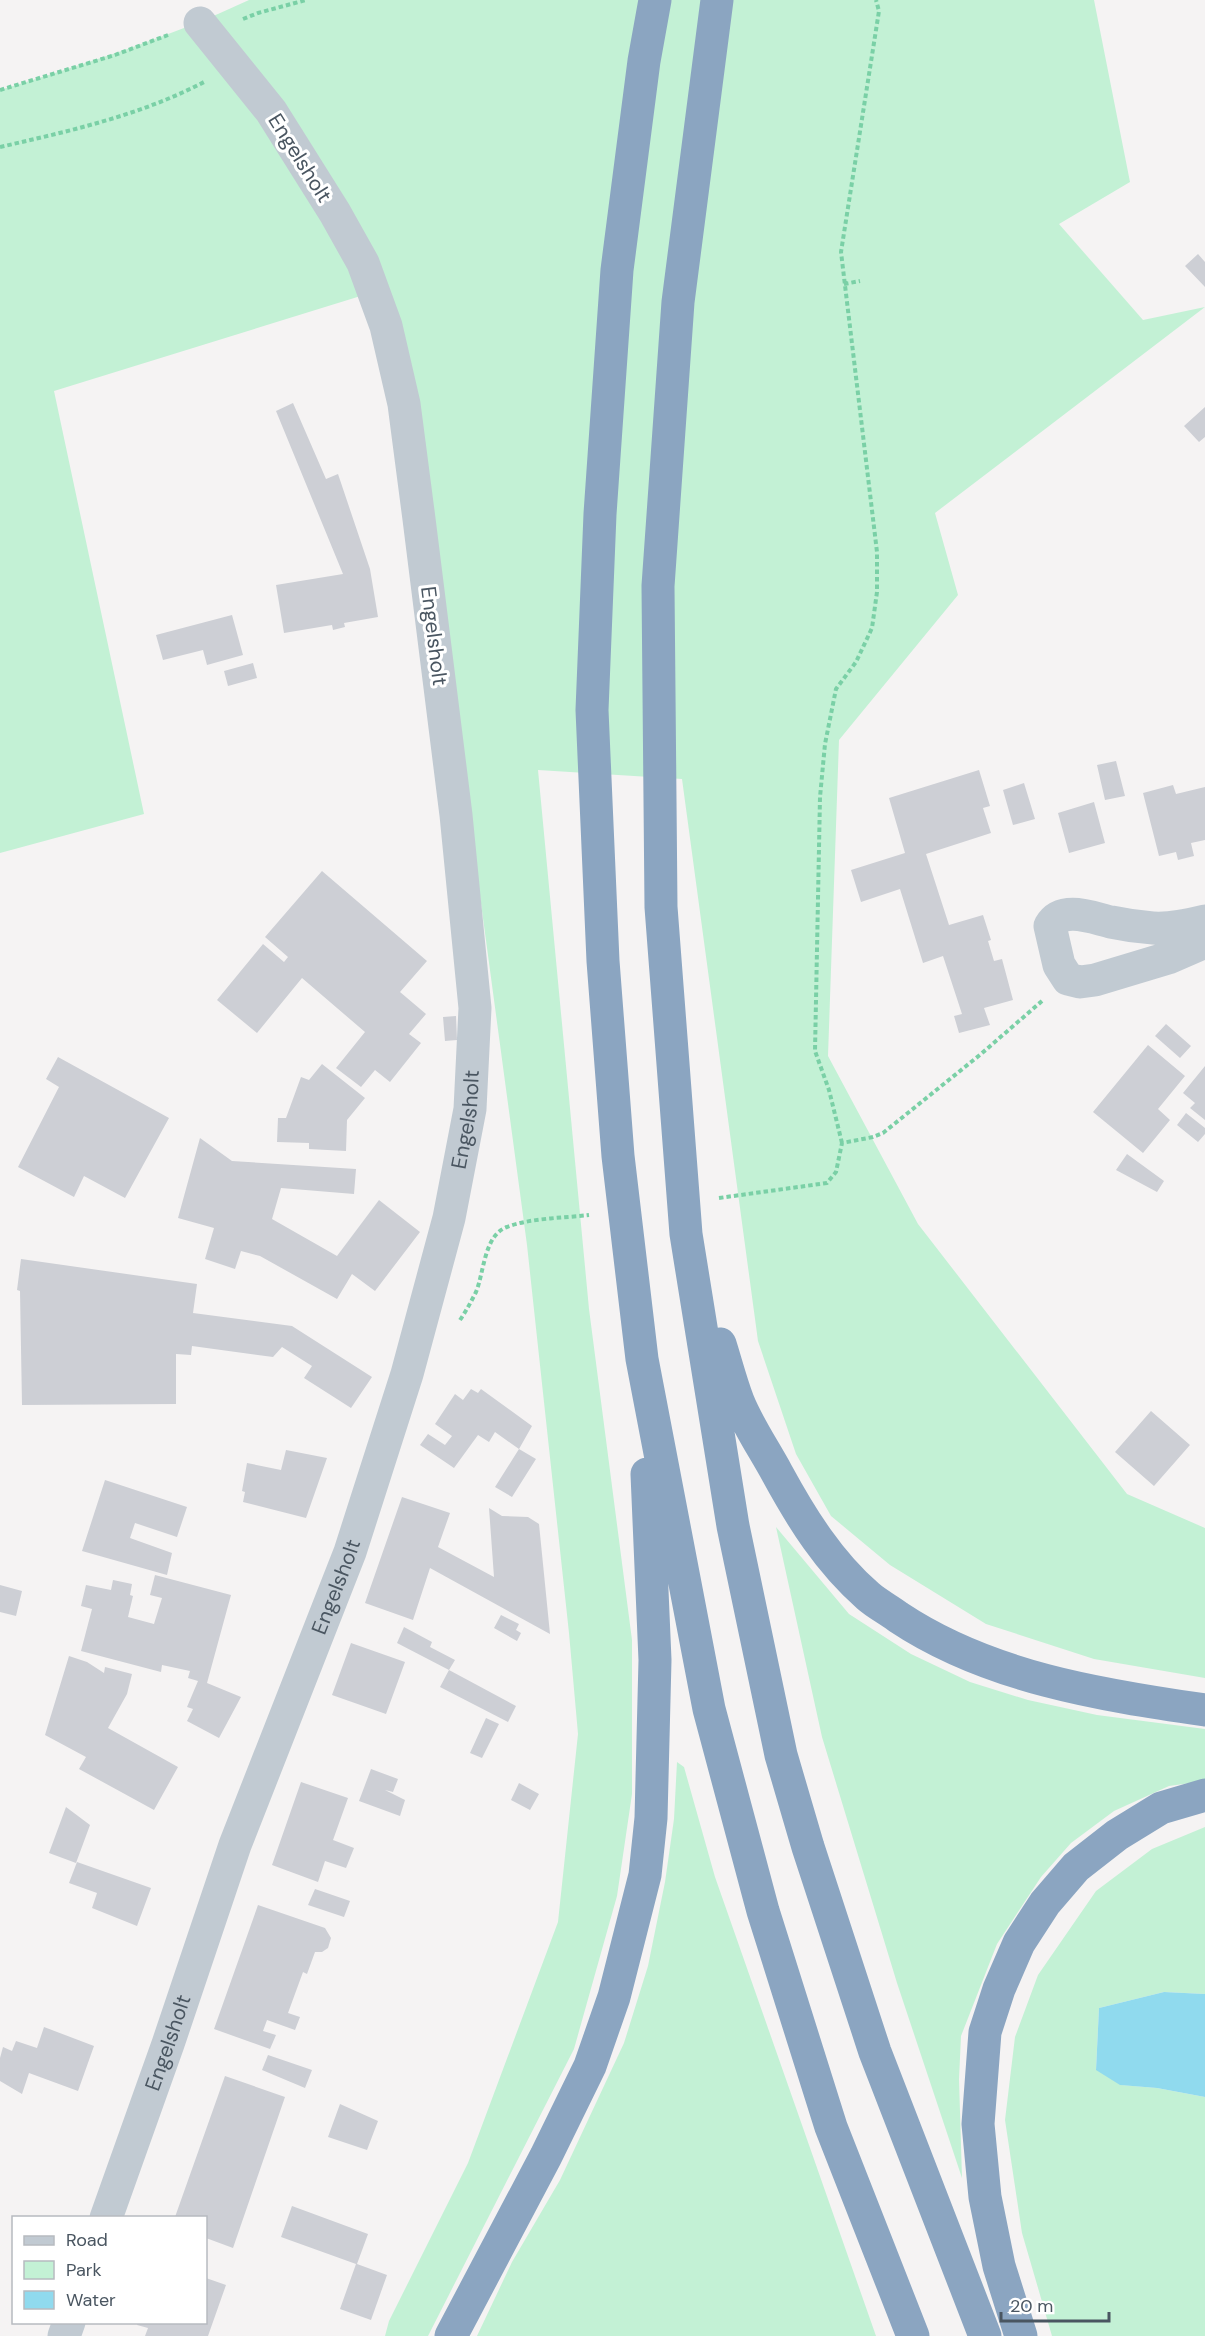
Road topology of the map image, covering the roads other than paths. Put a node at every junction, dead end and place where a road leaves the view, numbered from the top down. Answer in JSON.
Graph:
{"nodes":[{"id":1,"x":655,"y":0,"type":"edge"},
{"id":2,"x":717,"y":0,"type":"edge"},
{"id":3,"x":204,"y":28,"type":"road end"},
{"id":4,"x":1205,"y":921,"type":"edge"},
{"id":5,"x":1205,"y":942,"type":"edge"},
{"id":6,"x":686,"y":1234,"type":"junction"},
{"id":7,"x":642,"y":1359,"type":"junction"},
{"id":8,"x":1205,"y":1710,"type":"edge"},
{"id":9,"x":1205,"y":1795,"type":"edge"},
{"id":10,"x":106,"y":2216,"type":"edge"},
{"id":11,"x":451,"y":2336,"type":"edge"},
{"id":12,"x":913,"y":2336,"type":"edge"},
{"id":13,"x":985,"y":2336,"type":"edge"},
{"id":14,"x":1021,"y":2336,"type":"edge"}],
"edges":[{"from":1,"to":7,"type":"highway"},
{"from":2,"to":6,"type":"highway"},
{"from":3,"to":10,"type":"street","name":"Engelsholt"},
{"from":4,"to":5,"type":"street"},
{"from":6,"to":8,"type":"highway"},
{"from":6,"to":13,"type":"highway"},
{"from":7,"to":11,"type":"highway"},
{"from":7,"to":12,"type":"highway"},
{"from":9,"to":14,"type":"highway"}]}
